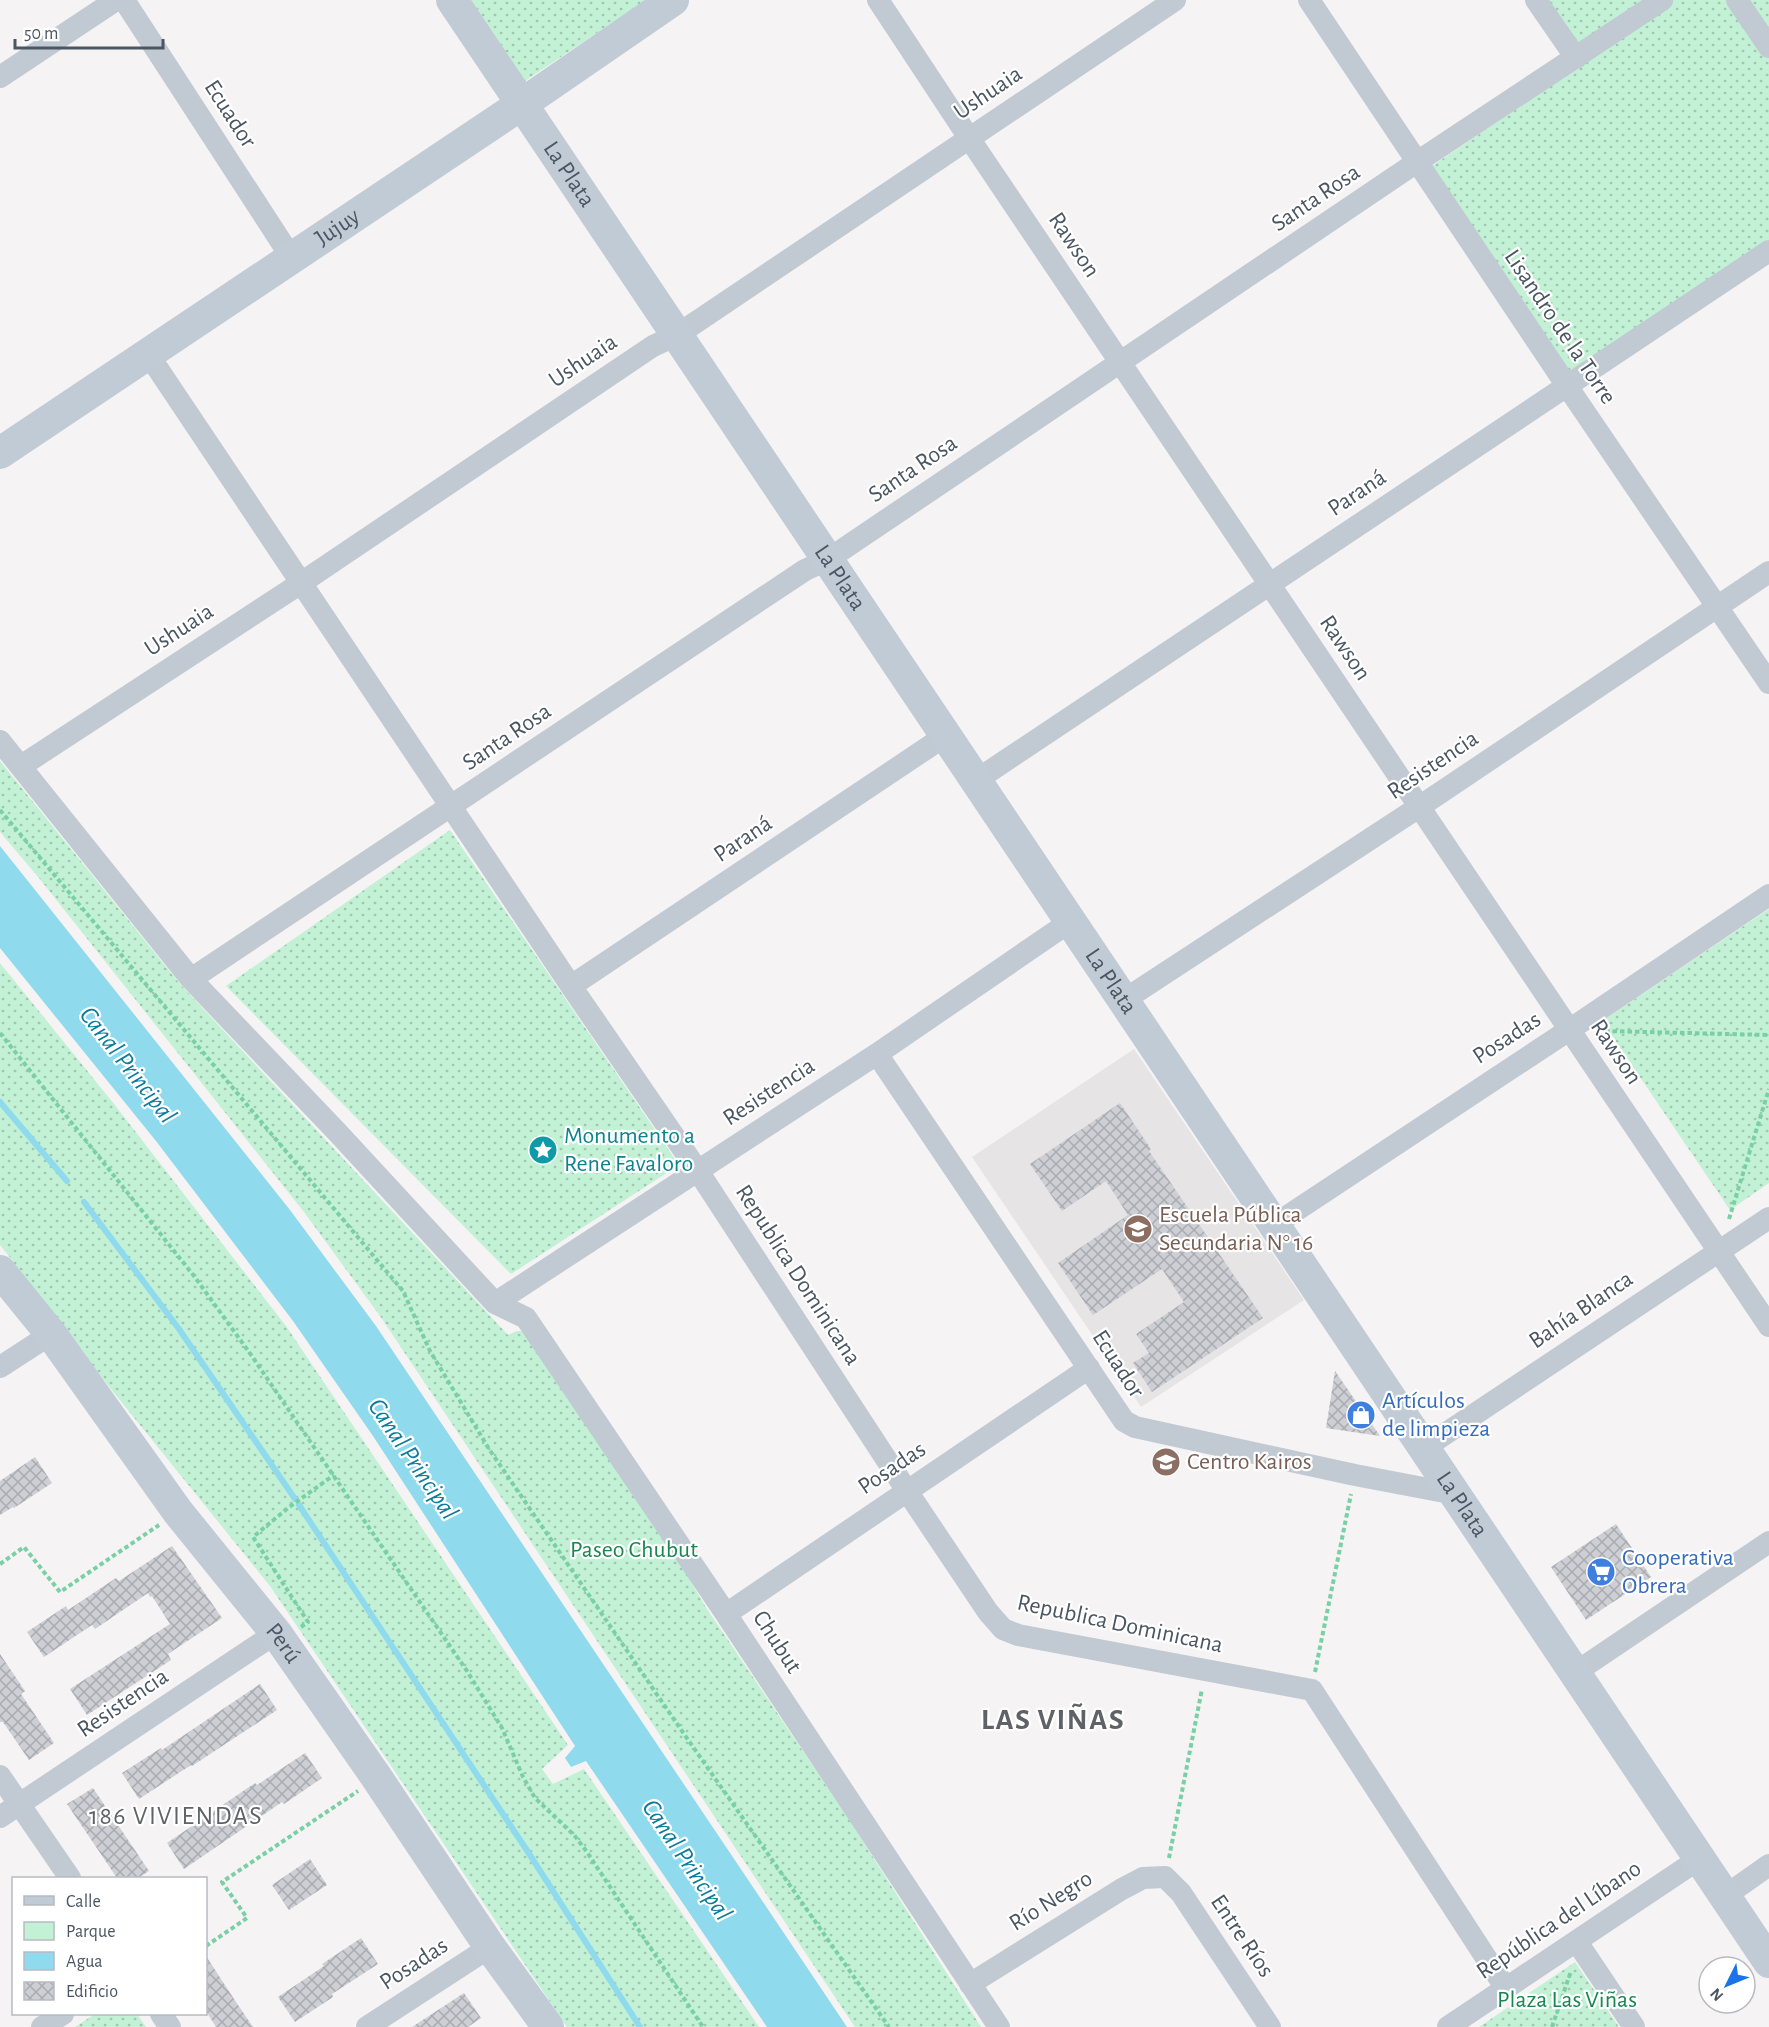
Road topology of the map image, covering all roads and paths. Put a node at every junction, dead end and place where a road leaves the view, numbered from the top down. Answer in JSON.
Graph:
{"nodes":[{"id":1,"x":116,"y":0,"type":"edge"},
{"id":2,"x":124,"y":0,"type":"edge"},
{"id":3,"x":452,"y":0,"type":"edge"},
{"id":4,"x":673,"y":0,"type":"edge"},
{"id":5,"x":878,"y":0,"type":"edge"},
{"id":6,"x":1176,"y":0,"type":"edge"},
{"id":7,"x":1310,"y":0,"type":"edge"},
{"id":8,"x":1536,"y":0,"type":"edge"},
{"id":9,"x":1662,"y":0,"type":"edge"},
{"id":10,"x":1737,"y":0,"type":"edge"},
{"id":11,"x":1769,"y":47,"type":"edge"},
{"id":12,"x":1575,"y":58,"type":"junction"},
{"id":13,"x":0,"y":76,"type":"edge"},
{"id":14,"x":522,"y":104,"type":"junction"},
{"id":15,"x":969,"y":138,"type":"junction"},
{"id":16,"x":1417,"y":162,"type":"junction"},
{"id":17,"x":1769,"y":252,"type":"edge"},
{"id":18,"x":291,"y":257,"type":"junction"},
{"id":19,"x":677,"y":335,"type":"junction"},
{"id":20,"x":148,"y":354,"type":"junction"},
{"id":21,"x":1120,"y":362,"type":"junction"},
{"id":22,"x":1567,"y":386,"type":"junction"},
{"id":23,"x":0,"y":453,"type":"edge"},
{"id":24,"x":827,"y":560,"type":"junction"},
{"id":25,"x":1769,"y":572,"type":"edge"},
{"id":26,"x":301,"y":583,"type":"junction"},
{"id":27,"x":1269,"y":584,"type":"junction"},
{"id":28,"x":1718,"y":607,"type":"junction"},
{"id":29,"x":1769,"y":683,"type":"edge"},
{"id":30,"x":945,"y":736,"type":"junction"},
{"id":31,"x":0,"y":741,"type":"edge"},
{"id":32,"x":21,"y":766,"type":"junction"},
{"id":33,"x":975,"y":781,"type":"junction"},
{"id":34,"x":452,"y":806,"type":"junction"},
{"id":35,"x":1419,"y":807,"type":"junction"},
{"id":36,"x":0,"y":810,"type":"edge"},
{"id":37,"x":1769,"y":895,"type":"edge"},
{"id":38,"x":1071,"y":921,"type":"junction"},
{"id":39,"x":191,"y":979,"type":"junction"},
{"id":40,"x":571,"y":986,"type":"junction"},
{"id":41,"x":1124,"y":1000,"type":"junction"},
{"id":42,"x":1569,"y":1030,"type":"junction"},
{"id":43,"x":0,"y":1033,"type":"edge"},
{"id":44,"x":1769,"y":1035,"type":"edge"},
{"id":45,"x":877,"y":1054,"type":"junction"},
{"id":46,"x":1769,"y":1089,"type":"edge"},
{"id":47,"x":698,"y":1171,"type":"junction"},
{"id":48,"x":1769,"y":1218,"type":"edge"},
{"id":49,"x":1274,"y":1225,"type":"junction"},
{"id":50,"x":1719,"y":1252,"type":"junction"},
{"id":51,"x":0,"y":1271,"type":"edge"},
{"id":52,"x":495,"y":1303,"type":"junction"},
{"id":53,"x":1769,"y":1326,"type":"edge"},
{"id":54,"x":51,"y":1334,"type":"junction"},
{"id":55,"x":0,"y":1367,"type":"edge"},
{"id":56,"x":1089,"y":1368,"type":"junction"},
{"id":57,"x":1424,"y":1448,"type":"junction"},
{"id":58,"x":334,"y":1475,"type":"junction"},
{"id":59,"x":1355,"y":1475,"type":"junction"},
{"id":60,"x":907,"y":1491,"type":"junction"},
{"id":61,"x":1455,"y":1494,"type":"junction"},
{"id":62,"x":178,"y":1512,"type":"junction"},
{"id":63,"x":1769,"y":1542,"type":"edge"},
{"id":64,"x":0,"y":1564,"type":"edge"},
{"id":65,"x":726,"y":1614,"type":"junction"},
{"id":66,"x":279,"y":1637,"type":"junction"},
{"id":67,"x":1206,"y":1670,"type":"junction"},
{"id":68,"x":1576,"y":1672,"type":"junction"},
{"id":69,"x":1312,"y":1690,"type":"junction"},
{"id":70,"x":0,"y":1776,"type":"edge"},
{"id":71,"x":377,"y":1778,"type":"junction"},
{"id":72,"x":19,"y":1804,"type":"junction"},
{"id":73,"x":0,"y":1817,"type":"edge"},
{"id":74,"x":1700,"y":1859,"type":"junction"},
{"id":75,"x":1769,"y":1865,"type":"edge"},
{"id":76,"x":69,"y":1877,"type":"edge"},
{"id":77,"x":1165,"y":1877,"type":"junction"},
{"id":78,"x":1725,"y":1896,"type":"junction"},
{"id":79,"x":207,"y":1945,"type":"edge"},
{"id":80,"x":490,"y":1947,"type":"junction"},
{"id":81,"x":1576,"y":1952,"type":"junction"},
{"id":82,"x":1769,"y":1962,"type":"edge"},
{"id":83,"x":970,"y":1984,"type":"junction"},
{"id":84,"x":1505,"y":1987,"type":"junction"},
{"id":85,"x":60,"y":2015,"type":"edge"},
{"id":86,"x":42,"y":2027,"type":"edge"},
{"id":87,"x":367,"y":2027,"type":"edge"},
{"id":88,"x":548,"y":2027,"type":"edge"},
{"id":89,"x":703,"y":2027,"type":"edge"},
{"id":90,"x":889,"y":2027,"type":"edge"},
{"id":91,"x":999,"y":2027,"type":"edge"},
{"id":92,"x":1270,"y":2027,"type":"edge"},
{"id":93,"x":1448,"y":2027,"type":"edge"},
{"id":94,"x":1552,"y":2027,"type":"edge"},
{"id":95,"x":1634,"y":2027,"type":"edge"}],
"edges":[{"from":1,"to":13,"type":"street"},
{"from":2,"to":18,"type":"street","name":"Ecuador"},
{"from":3,"to":14,"type":"street","name":"La Plata"},
{"from":4,"to":14,"type":"street","name":"Jujuy"},
{"from":5,"to":15,"type":"street","name":"Rawson"},
{"from":6,"to":15,"type":"street","name":"Ushuaia"},
{"from":7,"to":16,"type":"street","name":"Lisandro de la Torre"},
{"from":8,"to":12,"type":"street"},
{"from":9,"to":12,"type":"street","name":"Santa Rosa"},
{"from":10,"to":11,"type":"street"},
{"from":12,"to":16,"type":"street","name":"Santa Rosa"},
{"from":14,"to":18,"type":"street","name":"Jujuy"},
{"from":14,"to":19,"type":"street","name":"La Plata"},
{"from":15,"to":19,"type":"street","name":"Ushuaia"},
{"from":15,"to":21,"type":"street","name":"Rawson"},
{"from":16,"to":21,"type":"street","name":"Santa Rosa"},
{"from":16,"to":22,"type":"street","name":"Lisandro de la Torre"},
{"from":17,"to":22,"type":"street","name":"Paraná"},
{"from":18,"to":20,"type":"street","name":"Jujuy"},
{"from":19,"to":24,"type":"street","name":"La Plata"},
{"from":19,"to":26,"type":"street","name":"Ushuaia"},
{"from":20,"to":23,"type":"street","name":"Jujuy"},
{"from":20,"to":26,"type":"street","name":"Republica Dominicana"},
{"from":21,"to":24,"type":"street","name":"Santa Rosa"},
{"from":21,"to":27,"type":"street","name":"Rawson"},
{"from":22,"to":27,"type":"street","name":"Paraná"},
{"from":22,"to":28,"type":"street","name":"Lisandro de la Torre"},
{"from":24,"to":30,"type":"street","name":"La Plata"},
{"from":24,"to":34,"type":"street","name":"Santa Rosa"},
{"from":25,"to":28,"type":"street","name":"Resistencia"},
{"from":26,"to":32,"type":"street","name":"Ushuaia"},
{"from":26,"to":34,"type":"street","name":"Republica Dominicana"},
{"from":27,"to":33,"type":"street","name":"Paraná"},
{"from":27,"to":35,"type":"street","name":"Rawson"},
{"from":28,"to":29,"type":"street","name":"Lisandro de la Torre"},
{"from":28,"to":35,"type":"street","name":"Resistencia"},
{"from":30,"to":33,"type":"street","name":"La Plata"},
{"from":30,"to":40,"type":"street","name":"Paraná"},
{"from":31,"to":32,"type":"street"},
{"from":32,"to":39,"type":"street"},
{"from":33,"to":38,"type":"street","name":"La Plata"},
{"from":34,"to":39,"type":"street","name":"Santa Rosa"},
{"from":34,"to":40,"type":"street","name":"Republica Dominicana"},
{"from":35,"to":41,"type":"street","name":"Resistencia"},
{"from":35,"to":42,"type":"street","name":"Rawson"},
{"from":36,"to":90,"type":"path"},
{"from":37,"to":42,"type":"street","name":"Posadas"},
{"from":38,"to":41,"type":"street","name":"La Plata"},
{"from":38,"to":45,"type":"street","name":"Resistencia"},
{"from":39,"to":52,"type":"street"},
{"from":40,"to":47,"type":"street","name":"Republica Dominicana"},
{"from":41,"to":49,"type":"street","name":"La Plata"},
{"from":42,"to":44,"type":"path"},
{"from":42,"to":49,"type":"street","name":"Posadas"},
{"from":42,"to":50,"type":"street","name":"Rawson"},
{"from":43,"to":58,"type":"path"},
{"from":45,"to":47,"type":"street","name":"Resistencia"},
{"from":45,"to":56,"type":"street","name":"Ecuador"},
{"from":46,"to":50,"type":"path"},
{"from":47,"to":52,"type":"street","name":"Resistencia"},
{"from":47,"to":60,"type":"street","name":"Republica Dominicana"},
{"from":48,"to":50,"type":"street","name":"Bahía Blanca"},
{"from":49,"to":57,"type":"street","name":"La Plata"},
{"from":50,"to":53,"type":"street","name":"Rawson"},
{"from":50,"to":57,"type":"street","name":"Bahía Blanca"},
{"from":51,"to":54,"type":"street","name":"Perú"},
{"from":52,"to":65,"type":"street","name":"Chubut"},
{"from":54,"to":55,"type":"street"},
{"from":54,"to":62,"type":"street","name":"Perú"},
{"from":56,"to":59,"type":"street","name":"Ecuador"},
{"from":56,"to":60,"type":"street","name":"Posadas"},
{"from":57,"to":61,"type":"street","name":"La Plata"},
{"from":58,"to":66,"type":"path"},
{"from":58,"to":89,"type":"path"},
{"from":59,"to":61,"type":"street","name":"Ecuador"},
{"from":59,"to":69,"type":"path"},
{"from":60,"to":65,"type":"street","name":"Posadas"},
{"from":60,"to":67,"type":"street","name":"Republica Dominicana"},
{"from":61,"to":68,"type":"street","name":"La Plata"},
{"from":62,"to":64,"type":"path"},
{"from":62,"to":66,"type":"street","name":"Perú"},
{"from":63,"to":68,"type":"street"},
{"from":65,"to":83,"type":"street","name":"Chubut"},
{"from":66,"to":71,"type":"street","name":"Perú"},
{"from":66,"to":72,"type":"street","name":"Resistencia"},
{"from":67,"to":69,"type":"street","name":"Republica Dominicana"},
{"from":67,"to":77,"type":"path"},
{"from":68,"to":74,"type":"street","name":"La Plata"},
{"from":69,"to":84,"type":"street"},
{"from":70,"to":72,"type":"street"},
{"from":71,"to":79,"type":"path"},
{"from":71,"to":80,"type":"street","name":"Perú"},
{"from":72,"to":73,"type":"street","name":"Resistencia"},
{"from":72,"to":76,"type":"street"},
{"from":74,"to":78,"type":"street","name":"La Plata"},
{"from":74,"to":81,"type":"street","name":"República del Líbano"},
{"from":75,"to":78,"type":"street"},
{"from":77,"to":83,"type":"street","name":"Río Negro"},
{"from":77,"to":92,"type":"street","name":"Entre Ríos"},
{"from":78,"to":82,"type":"street","name":"La Plata"},
{"from":80,"to":87,"type":"street","name":"Posadas"},
{"from":80,"to":88,"type":"street","name":"Perú"},
{"from":81,"to":84,"type":"street","name":"República del Líbano"},
{"from":81,"to":94,"type":"path"},
{"from":81,"to":95,"type":"street"},
{"from":83,"to":91,"type":"street","name":"Chubut"},
{"from":84,"to":93,"type":"street","name":"República del Líbano"},
{"from":85,"to":86,"type":"street"}]}
